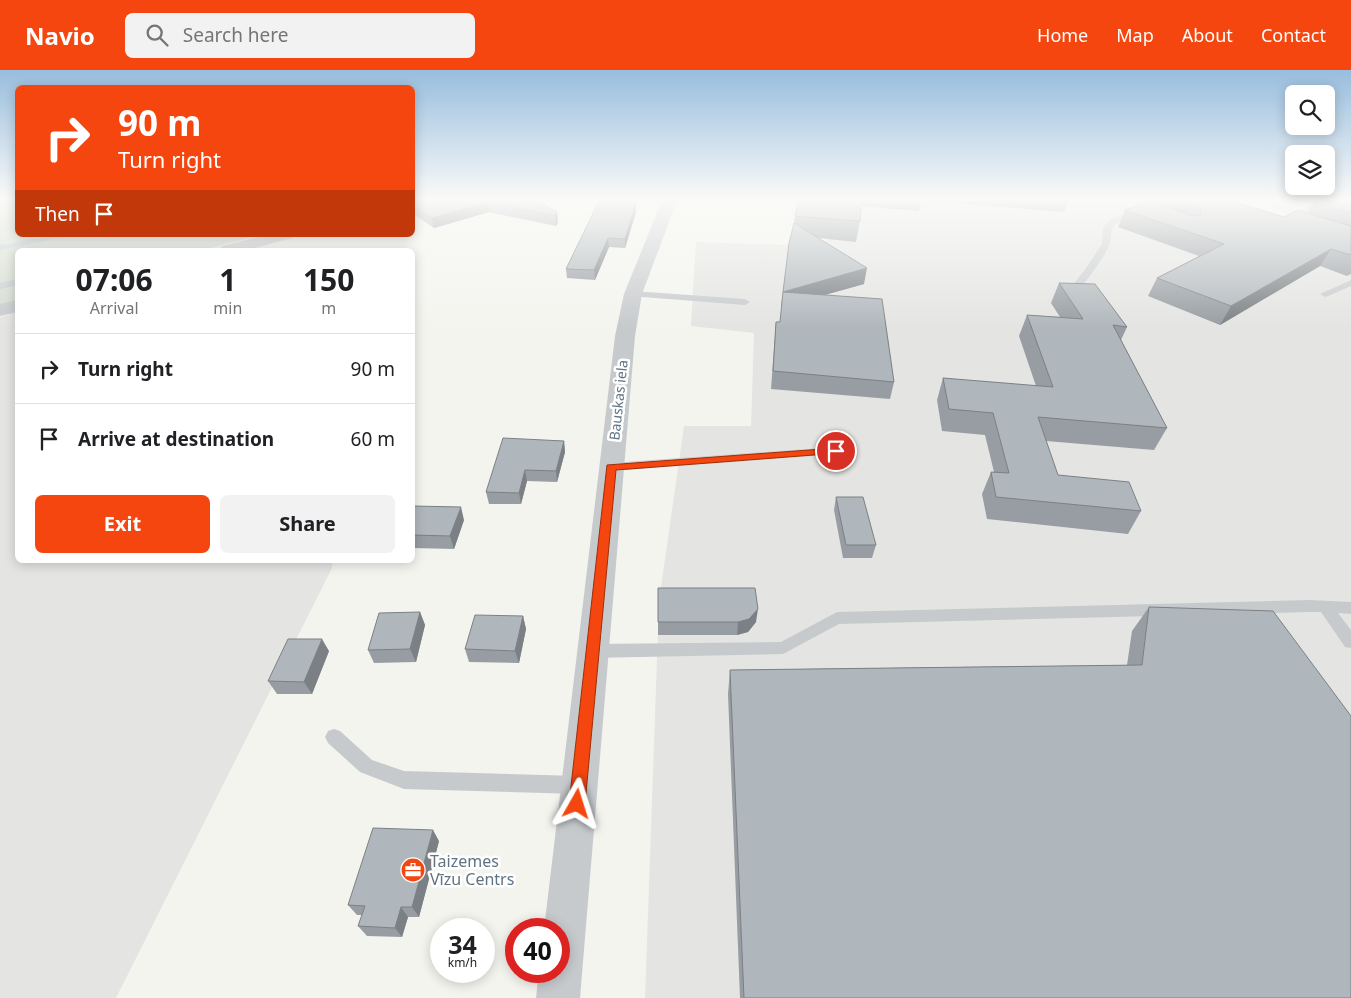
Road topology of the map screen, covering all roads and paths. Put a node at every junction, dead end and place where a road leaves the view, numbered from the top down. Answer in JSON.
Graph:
{"nodes":[{"id":1,"x":262,"y":241,"type":"edge"},
{"id":2,"x":654,"y":241,"type":"edge"},
{"id":3,"x":1106,"y":241,"type":"edge"},
{"id":4,"x":236,"y":248,"type":"edge"},
{"id":5,"x":15,"y":283,"type":"edge"},
{"id":6,"x":1351,"y":283,"type":"edge"},
{"id":7,"x":0,"y":286,"type":"edge"},
{"id":8,"x":633,"y":294,"type":"junction"},
{"id":9,"x":1325,"y":294,"type":"dead end"},
{"id":10,"x":1056,"y":296,"type":"dead end"},
{"id":11,"x":745,"y":302,"type":"dead end"},
{"id":12,"x":15,"y":307,"type":"edge"},
{"id":13,"x":0,"y":310,"type":"edge"},
{"id":14,"x":836,"y":451,"type":"dead end"},
{"id":15,"x":611,"y":467,"type":"junction"},
{"id":16,"x":1325,"y":607,"type":"junction"},
{"id":17,"x":1351,"y":608,"type":"edge"},
{"id":18,"x":1351,"y":642,"type":"edge"},
{"id":19,"x":592,"y":651,"type":"junction"},
{"id":20,"x":334,"y":737,"type":"dead end"},
{"id":21,"x":579,"y":784,"type":"junction"},
{"id":22,"x":558,"y":998,"type":"edge"}],
"edges":[{"from":1,"to":4,"type":"street"},
{"from":2,"to":8,"type":"street","name":"Bauskas iela"},
{"from":3,"to":10,"type":"lane"},
{"from":5,"to":7,"type":"lane"},
{"from":6,"to":9,"type":"lane"},
{"from":8,"to":11,"type":"lane"},
{"from":8,"to":15,"type":"street","name":"Bauskas iela"},
{"from":12,"to":13,"type":"street"},
{"from":14,"to":15,"type":"lane"},
{"from":15,"to":19,"type":"street","name":"Bauskas iela"},
{"from":16,"to":17,"type":"lane"},
{"from":16,"to":18,"type":"lane"},
{"from":16,"to":19,"type":"lane"},
{"from":19,"to":21,"type":"street","name":"Bauskas iela"},
{"from":20,"to":21,"type":"lane"},
{"from":21,"to":22,"type":"street","name":"Bauskas iela"}]}
